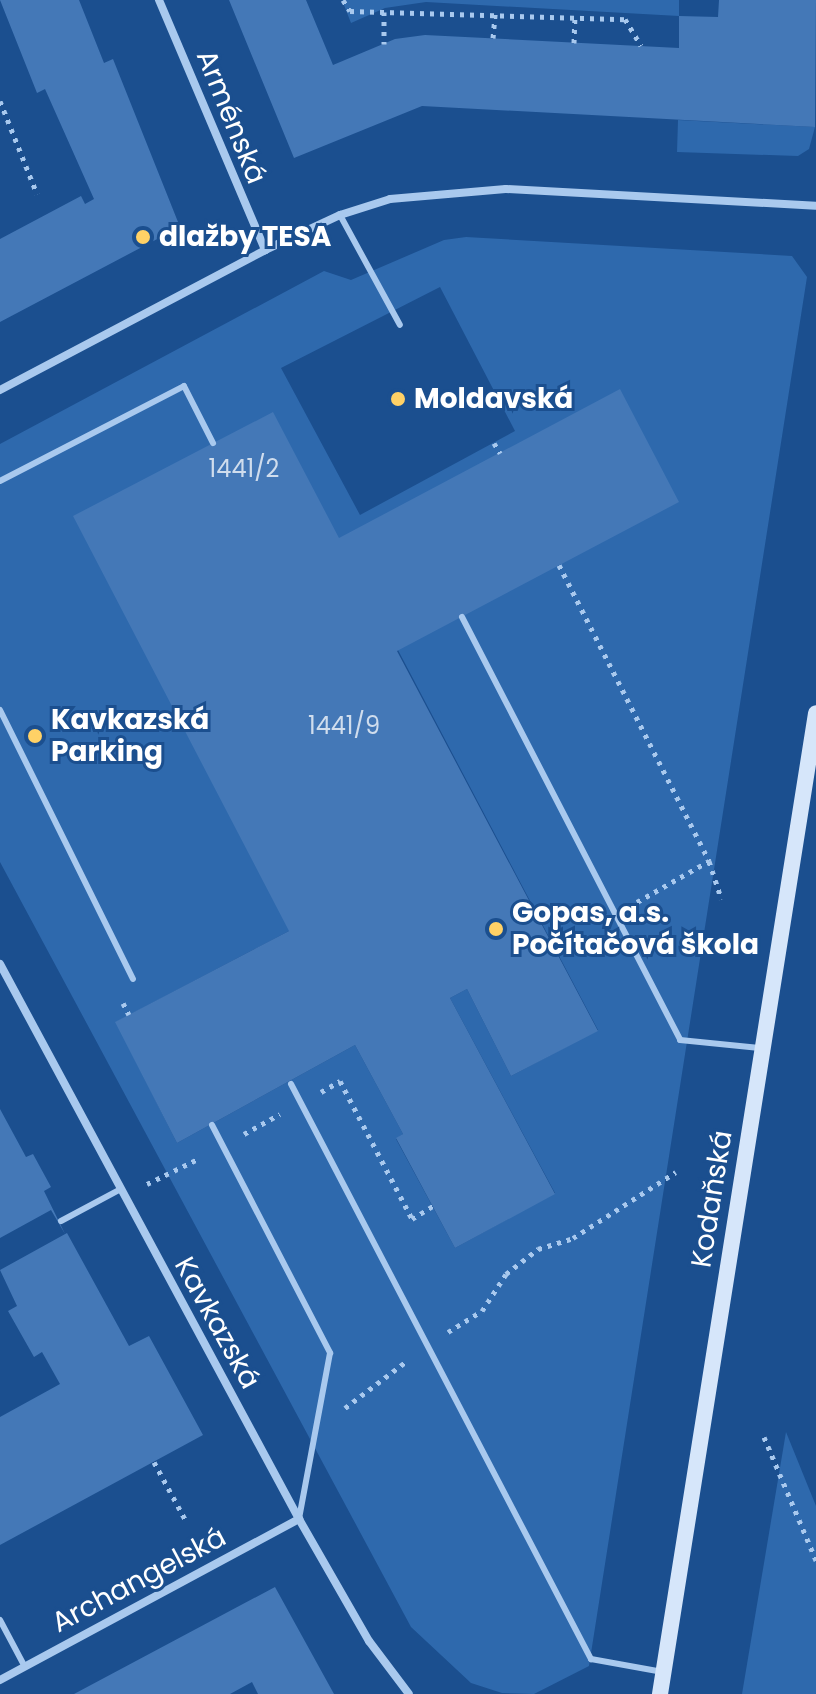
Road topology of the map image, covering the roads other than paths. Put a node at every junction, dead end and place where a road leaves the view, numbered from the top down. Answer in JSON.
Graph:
{"nodes":[{"id":1,"x":159,"y":0,"type":"edge"},
{"id":2,"x":816,"y":206,"type":"edge"},
{"id":3,"x":340,"y":215,"type":"junction"},
{"id":4,"x":265,"y":250,"type":"junction"},
{"id":5,"x":400,"y":325,"type":"dead end"},
{"id":6,"x":0,"y":390,"type":"edge"},
{"id":7,"x":213,"y":443,"type":"dead end"},
{"id":8,"x":0,"y":481,"type":"edge"},
{"id":9,"x":462,"y":617,"type":"dead end"},
{"id":10,"x":0,"y":710,"type":"edge"},
{"id":11,"x":816,"y":713,"type":"edge"},
{"id":12,"x":0,"y":964,"type":"edge"},
{"id":13,"x":133,"y":979,"type":"dead end"},
{"id":14,"x":763,"y":1048,"type":"junction"},
{"id":15,"x":291,"y":1084,"type":"dead end"},
{"id":16,"x":212,"y":1125,"type":"dead end"},
{"id":17,"x":119,"y":1190,"type":"junction"},
{"id":18,"x":61,"y":1221,"type":"dead end"},
{"id":19,"x":299,"y":1519,"type":"junction"},
{"id":20,"x":0,"y":1620,"type":"edge"},
{"id":21,"x":25,"y":1667,"type":"junction"},
{"id":22,"x":663,"y":1672,"type":"junction"},
{"id":23,"x":0,"y":1680,"type":"edge"},
{"id":24,"x":409,"y":1694,"type":"edge"},
{"id":25,"x":660,"y":1694,"type":"edge"}],
"edges":[{"from":1,"to":4,"type":"street","name":"Arménská"},
{"from":2,"to":3,"type":"street"},
{"from":3,"to":4,"type":"street"},
{"from":3,"to":5,"type":"lane"},
{"from":4,"to":6,"type":"street"},
{"from":7,"to":8,"type":"lane"},
{"from":9,"to":14,"type":"lane"},
{"from":10,"to":13,"type":"lane"},
{"from":11,"to":14,"type":"street","name":"Kodaňská"},
{"from":12,"to":17,"type":"street","name":"Kavkazská"},
{"from":14,"to":22,"type":"street","name":"Kodaňská"},
{"from":15,"to":22,"type":"lane"},
{"from":16,"to":19,"type":"lane"},
{"from":17,"to":18,"type":"lane"},
{"from":17,"to":19,"type":"street","name":"Kavkazská"},
{"from":19,"to":21,"type":"street","name":"Archangelská"},
{"from":19,"to":24,"type":"street","name":"Kavkazská"},
{"from":20,"to":21,"type":"lane"},
{"from":21,"to":23,"type":"street","name":"Archangelská"},
{"from":22,"to":25,"type":"street","name":"Kodaňská"}]}
